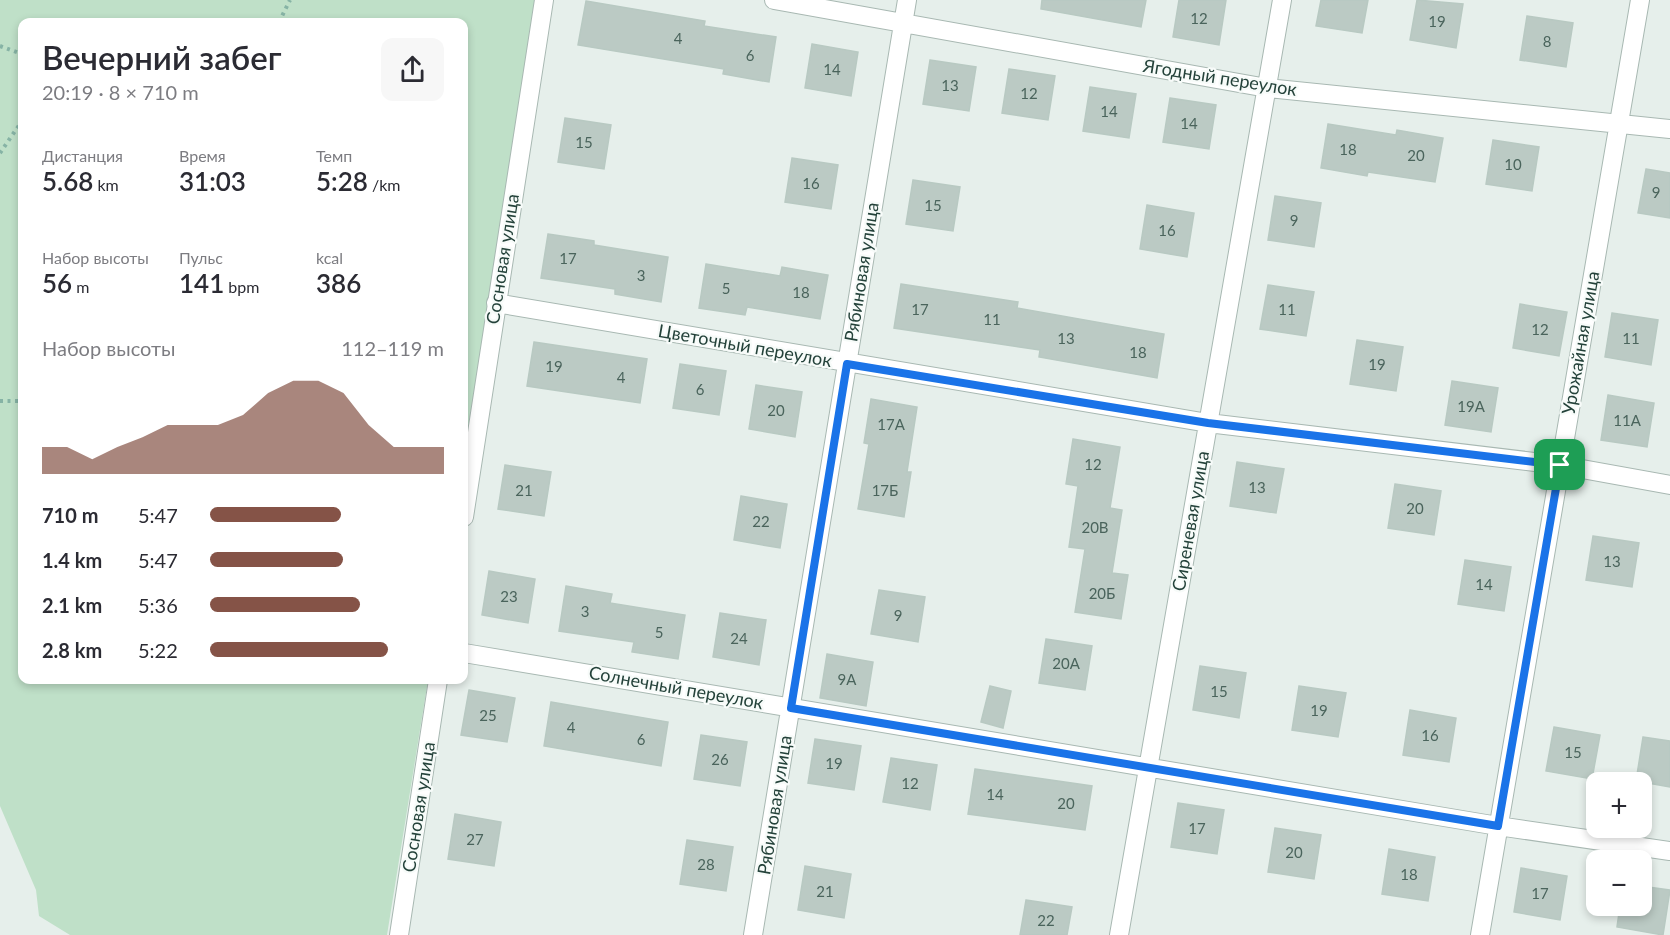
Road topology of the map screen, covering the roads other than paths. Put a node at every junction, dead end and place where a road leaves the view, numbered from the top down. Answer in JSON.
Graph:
{"nodes":[{"id":1,"x":544,"y":0,"type":"edge"},
{"id":2,"x":774,"y":0,"type":"edge"},
{"id":3,"x":907,"y":0,"type":"edge"},
{"id":4,"x":1282,"y":0,"type":"edge"},
{"id":5,"x":1640,"y":0,"type":"edge"},
{"id":6,"x":903,"y":23,"type":"junction"},
{"id":7,"x":1267,"y":88,"type":"junction"},
{"id":8,"x":1619,"y":123,"type":"junction"},
{"id":9,"x":1670,"y":129,"type":"edge"},
{"id":10,"x":496,"y":303,"type":"junction"},
{"id":11,"x":847,"y":364,"type":"junction"},
{"id":12,"x":1208,"y":423,"type":"junction"},
{"id":13,"x":1560,"y":465,"type":"junction"},
{"id":14,"x":1670,"y":485,"type":"edge"},
{"id":15,"x":468,"y":490,"type":"edge"},
{"id":16,"x":468,"y":654,"type":"edge"},
{"id":17,"x":437,"y":684,"type":"edge"},
{"id":18,"x":791,"y":708,"type":"junction"},
{"id":19,"x":1148,"y":769,"type":"junction"},
{"id":20,"x":1498,"y":826,"type":"junction"},
{"id":21,"x":1670,"y":850,"type":"edge"},
{"id":22,"x":399,"y":935,"type":"edge"},
{"id":23,"x":753,"y":935,"type":"edge"},
{"id":24,"x":1119,"y":935,"type":"edge"},
{"id":25,"x":1480,"y":935,"type":"edge"}],
"edges":[{"from":1,"to":10,"type":"street","name":"Сосновая улица"},
{"from":2,"to":6,"type":"street","name":"Ягодный переулок"},
{"from":3,"to":6,"type":"street","name":"Рябиновая улица"},
{"from":4,"to":7,"type":"street","name":"Сиреневая улица"},
{"from":5,"to":8,"type":"street","name":"Урожайная улица"},
{"from":6,"to":7,"type":"street","name":"Ягодный переулок"},
{"from":6,"to":11,"type":"street","name":"Рябиновая улица"},
{"from":7,"to":8,"type":"street","name":"Ягодный переулок"},
{"from":7,"to":12,"type":"street","name":"Сиреневая улица"},
{"from":8,"to":9,"type":"street","name":"Ягодный переулок"},
{"from":8,"to":13,"type":"street","name":"Урожайная улица"},
{"from":10,"to":11,"type":"street","name":"Цветочный переулок"},
{"from":10,"to":15,"type":"street","name":"Сосновая улица"},
{"from":11,"to":12,"type":"street","name":"Цветочный переулок"},
{"from":11,"to":18,"type":"street","name":"Рябиновая улица"},
{"from":12,"to":13,"type":"street","name":"Цветочный переулок"},
{"from":12,"to":19,"type":"street","name":"Сиреневая улица"},
{"from":13,"to":14,"type":"street","name":"Цветочный переулок"},
{"from":13,"to":20,"type":"street","name":"Урожайная улица"},
{"from":16,"to":18,"type":"street","name":"Солнечный переулок"},
{"from":17,"to":22,"type":"street","name":"Сосновая улица"},
{"from":18,"to":19,"type":"street","name":"Солнечный переулок"},
{"from":18,"to":23,"type":"street","name":"Рябиновая улица"},
{"from":19,"to":20,"type":"street","name":"Солнечный переулок"},
{"from":19,"to":24,"type":"street","name":"Сиреневая улица"},
{"from":20,"to":21,"type":"street","name":"Солнечный переулок"},
{"from":20,"to":25,"type":"street","name":"Урожайная улица"}]}
